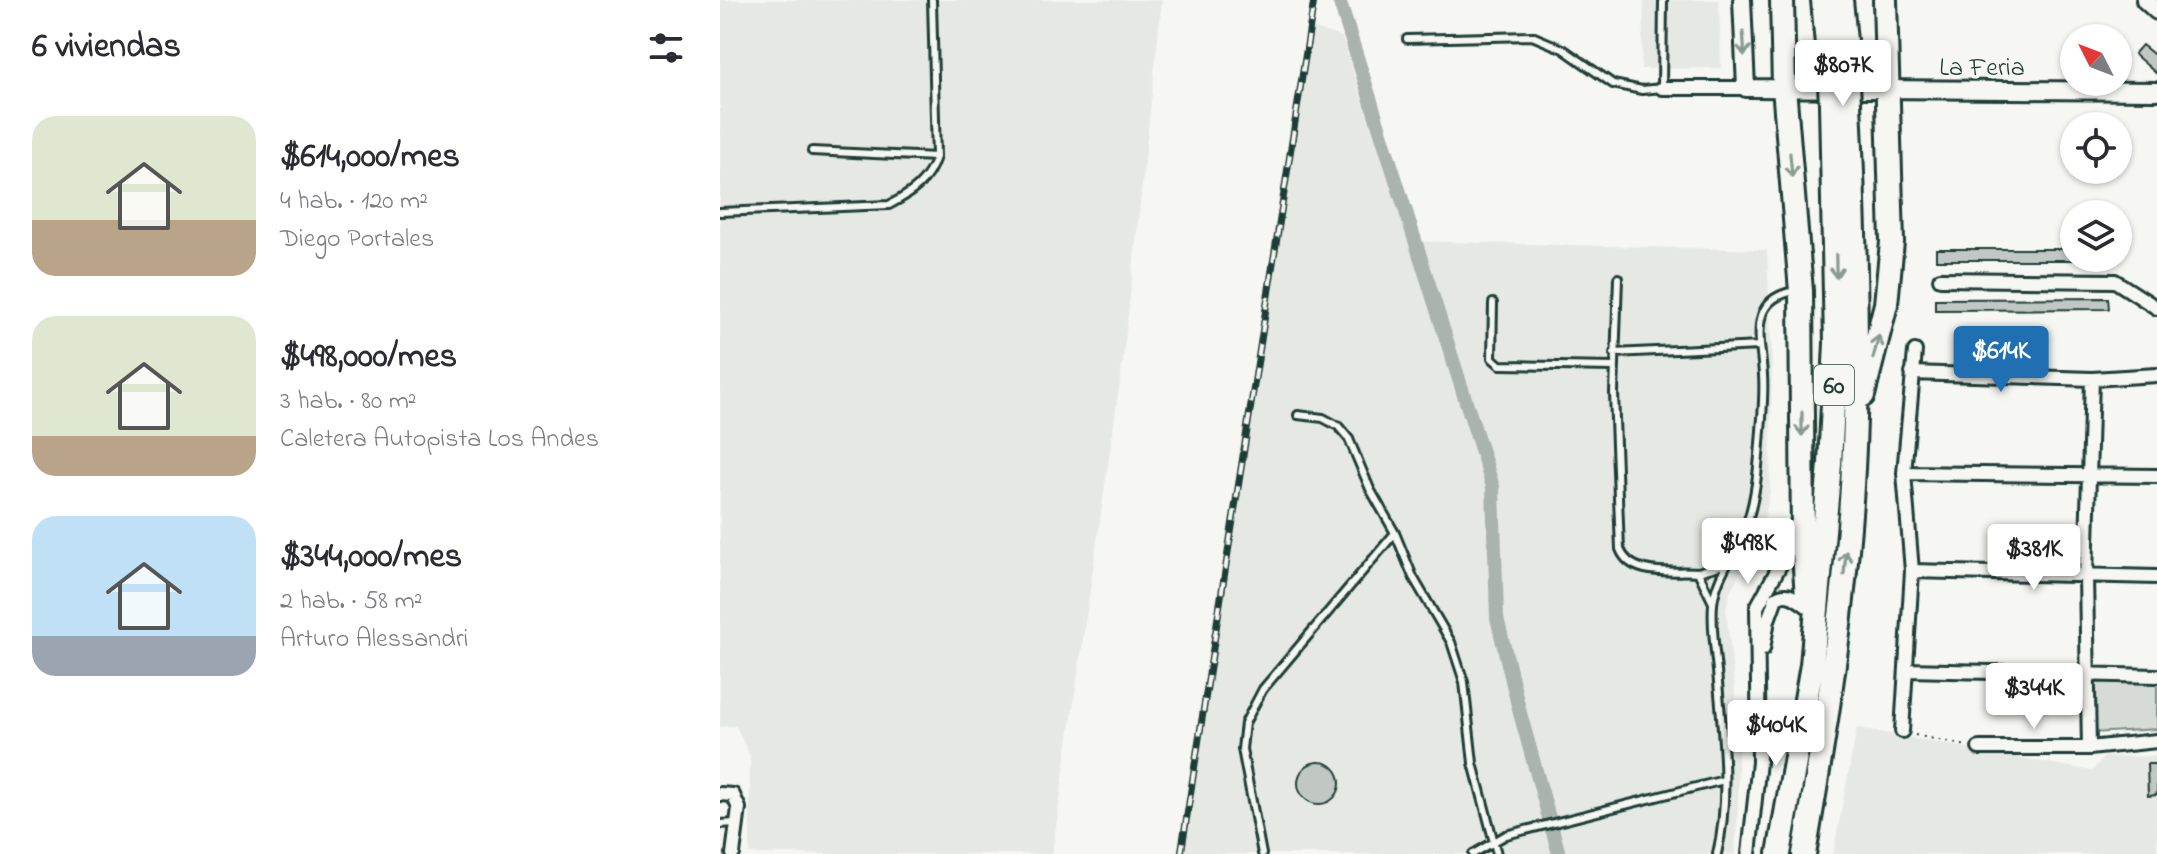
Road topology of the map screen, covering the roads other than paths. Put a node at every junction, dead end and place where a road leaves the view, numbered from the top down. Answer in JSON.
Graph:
{"nodes":[{"id":1,"x":932,"y":0,"type":"edge"},
{"id":2,"x":1663,"y":0,"type":"edge"},
{"id":3,"x":1742,"y":0,"type":"edge"},
{"id":4,"x":1782,"y":0,"type":"edge"},
{"id":5,"x":1823,"y":0,"type":"edge"},
{"id":6,"x":1841,"y":0,"type":"edge"},
{"id":7,"x":1885,"y":0,"type":"edge"},
{"id":8,"x":1407,"y":39,"type":"dead end"},
{"id":9,"x":1838,"y":64,"type":"junction"},
{"id":10,"x":1784,"y":87,"type":"junction"},
{"id":11,"x":1662,"y":88,"type":"junction"},
{"id":12,"x":1746,"y":88,"type":"junction"},
{"id":13,"x":1888,"y":89,"type":"junction"},
{"id":14,"x":2157,"y":91,"type":"edge"},
{"id":15,"x":1840,"y":104,"type":"junction"},
{"id":16,"x":812,"y":151,"type":"dead end"},
{"id":17,"x":936,"y":157,"type":"junction"},
{"id":18,"x":720,"y":212,"type":"edge"},
{"id":19,"x":1618,"y":278,"type":"dead end"},
{"id":20,"x":1940,"y":279,"type":"dead end"},
{"id":21,"x":1801,"y":291,"type":"junction"},
{"id":22,"x":1493,"y":303,"type":"dead end"},
{"id":23,"x":2157,"y":308,"type":"edge"},
{"id":24,"x":1760,"y":346,"type":"junction"},
{"id":25,"x":1915,"y":351,"type":"dead end"},
{"id":26,"x":1614,"y":353,"type":"junction"},
{"id":27,"x":1614,"y":367,"type":"junction"},
{"id":28,"x":1912,"y":373,"type":"junction"},
{"id":29,"x":2157,"y":375,"type":"edge"},
{"id":30,"x":2092,"y":379,"type":"junction"},
{"id":31,"x":1298,"y":415,"type":"dead end"},
{"id":32,"x":1855,"y":422,"type":"junction"},
{"id":33,"x":1904,"y":473,"type":"junction"},
{"id":34,"x":2089,"y":475,"type":"junction"},
{"id":35,"x":2157,"y":476,"type":"edge"},
{"id":36,"x":1802,"y":503,"type":"junction"},
{"id":37,"x":1395,"y":533,"type":"junction"},
{"id":38,"x":1726,"y":564,"type":"junction"},
{"id":39,"x":1912,"y":571,"type":"junction"},
{"id":40,"x":1698,"y":572,"type":"junction"},
{"id":41,"x":2086,"y":576,"type":"junction"},
{"id":42,"x":2157,"y":577,"type":"edge"},
{"id":43,"x":1713,"y":604,"type":"junction"},
{"id":44,"x":1807,"y":606,"type":"junction"},
{"id":45,"x":1812,"y":665,"type":"junction"},
{"id":46,"x":1908,"y":670,"type":"junction"},
{"id":47,"x":2087,"y":675,"type":"junction"},
{"id":48,"x":2157,"y":676,"type":"edge"},
{"id":49,"x":1758,"y":679,"type":"junction"},
{"id":50,"x":1902,"y":731,"type":"road end"},
{"id":51,"x":2157,"y":741,"type":"edge"},
{"id":52,"x":1979,"y":748,"type":"road end"},
{"id":53,"x":2089,"y":748,"type":"junction"},
{"id":54,"x":1724,"y":780,"type":"junction"},
{"id":55,"x":720,"y":794,"type":"edge"},
{"id":56,"x":738,"y":823,"type":"junction"},
{"id":57,"x":720,"y":824,"type":"edge"},
{"id":58,"x":1494,"y":841,"type":"junction"},
{"id":59,"x":733,"y":854,"type":"edge"},
{"id":60,"x":1262,"y":854,"type":"edge"},
{"id":61,"x":1473,"y":854,"type":"edge"},
{"id":62,"x":1497,"y":854,"type":"edge"},
{"id":63,"x":1717,"y":854,"type":"edge"},
{"id":64,"x":1749,"y":854,"type":"edge"},
{"id":65,"x":1779,"y":854,"type":"edge"},
{"id":66,"x":1804,"y":854,"type":"edge"}],
"edges":[{"from":1,"to":17,"type":"lane"},
{"from":2,"to":11,"type":"lane"},
{"from":3,"to":12,"type":"main road","one_way":true},
{"from":4,"to":10,"type":"highway"},
{"from":5,"to":9,"type":"highway","number":"60"},
{"from":6,"to":9,"type":"highway","number":"60"},
{"from":7,"to":13,"type":"highway"},
{"from":8,"to":11,"type":"lane"},
{"from":9,"to":15,"type":"highway","number":"60","bridge":true},
{"from":10,"to":12,"type":"main road","name":"La Feria"},
{"from":10,"to":13,"type":"main road","name":"La Feria"},
{"from":10,"to":21,"type":"highway","one_way":true},
{"from":11,"to":12,"type":"street","name":"La Feria"},
{"from":13,"to":14,"type":"main road","name":"La Feria"},
{"from":32,"to":13,"type":"highway","one_way":true},
{"from":15,"to":32,"type":"highway","number":"60"},
{"from":15,"to":45,"type":"highway","number":"60","one_way":true},
{"from":16,"to":17,"type":"lane"},
{"from":17,"to":18,"type":"lane"},
{"from":19,"to":26,"type":"lane"},
{"from":20,"to":23,"type":"street"},
{"from":21,"to":24,"type":"lane"},
{"from":21,"to":36,"type":"highway","one_way":true},
{"from":22,"to":27,"type":"lane"},
{"from":24,"to":26,"type":"lane"},
{"from":24,"to":38,"type":"lane"},
{"from":25,"to":28,"type":"street"},
{"from":26,"to":27,"type":"lane"},
{"from":27,"to":40,"type":"lane"},
{"from":28,"to":30,"type":"street"},
{"from":28,"to":33,"type":"street"},
{"from":29,"to":30,"type":"street"},
{"from":30,"to":34,"type":"street"},
{"from":31,"to":37,"type":"lane"},
{"from":66,"to":32,"type":"highway","number":"60","one_way":true},
{"from":33,"to":34,"type":"street"},
{"from":33,"to":39,"type":"street"},
{"from":34,"to":35,"type":"street"},
{"from":34,"to":41,"type":"street"},
{"from":36,"to":44,"type":"highway"},
{"from":36,"to":49,"type":"street"},
{"from":37,"to":58,"type":"lane"},
{"from":37,"to":60,"type":"lane"},
{"from":38,"to":40,"type":"lane"},
{"from":38,"to":43,"type":"lane"},
{"from":39,"to":41,"type":"street"},
{"from":39,"to":46,"type":"street"},
{"from":40,"to":43,"type":"lane"},
{"from":41,"to":42,"type":"street"},
{"from":41,"to":47,"type":"street"},
{"from":43,"to":54,"type":"lane"},
{"from":44,"to":45,"type":"highway"},
{"from":44,"to":49,"type":"street"},
{"from":45,"to":65,"type":"highway","number":"60"},
{"from":46,"to":47,"type":"street"},
{"from":46,"to":50,"type":"street"},
{"from":47,"to":48,"type":"street"},
{"from":47,"to":53,"type":"street"},
{"from":49,"to":64,"type":"street"},
{"from":51,"to":53,"type":"street"},
{"from":52,"to":53,"type":"street"},
{"from":54,"to":58,"type":"lane"},
{"from":54,"to":63,"type":"lane"},
{"from":55,"to":56,"type":"street"},
{"from":56,"to":57,"type":"lane"},
{"from":56,"to":59,"type":"street"},
{"from":58,"to":61,"type":"lane"},
{"from":58,"to":62,"type":"lane"}]}
